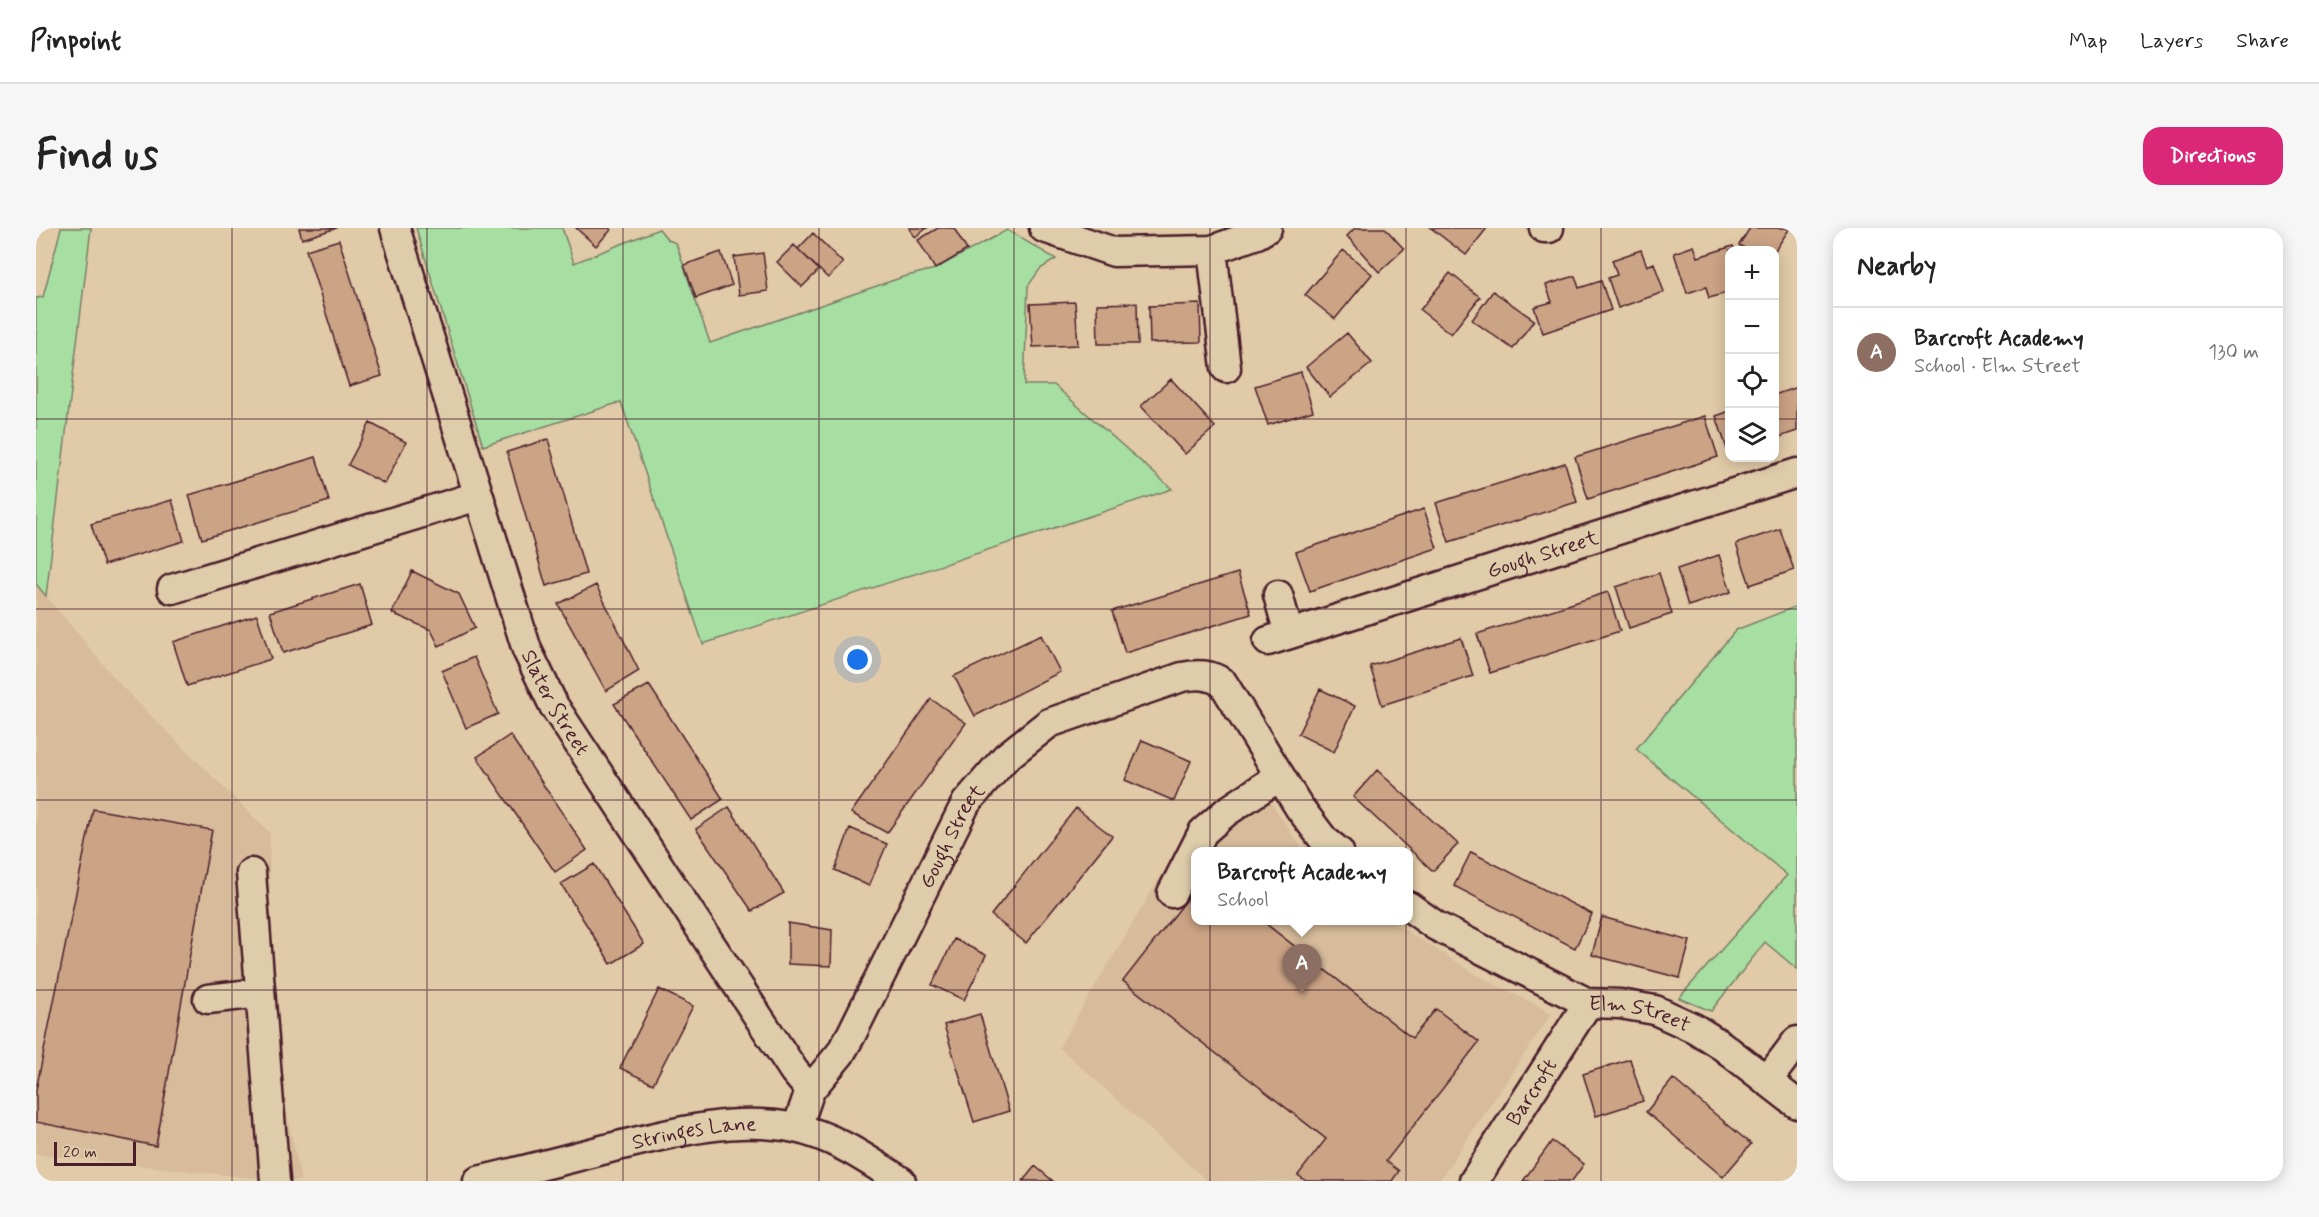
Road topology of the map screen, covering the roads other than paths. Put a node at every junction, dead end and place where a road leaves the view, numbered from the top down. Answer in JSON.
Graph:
{"nodes":[{"id":1,"x":395,"y":228,"type":"edge"},
{"id":2,"x":1044,"y":228,"type":"edge"},
{"id":3,"x":1267,"y":228,"type":"edge"},
{"id":4,"x":1544,"y":228,"type":"edge"},
{"id":5,"x":1549,"y":228,"type":"edge"},
{"id":6,"x":1212,"y":250,"type":"junction"},
{"id":7,"x":1226,"y":368,"type":"dead end"},
{"id":8,"x":1797,"y":473,"type":"edge"},
{"id":9,"x":478,"y":496,"type":"junction"},
{"id":10,"x":172,"y":589,"type":"dead end"},
{"id":11,"x":1278,"y":595,"type":"dead end"},
{"id":12,"x":1280,"y":776,"type":"junction"},
{"id":13,"x":1195,"y":847,"type":"edge"},
{"id":14,"x":1333,"y":847,"type":"edge"},
{"id":15,"x":1191,"y":856,"type":"edge"},
{"id":16,"x":251,"y":873,"type":"dead end"},
{"id":17,"x":1172,"y":893,"type":"dead end"},
{"id":18,"x":1413,"y":910,"type":"edge"},
{"id":19,"x":260,"y":993,"type":"junction"},
{"id":20,"x":208,"y":999,"type":"dead end"},
{"id":21,"x":1588,"y":1003,"type":"junction"},
{"id":22,"x":1797,"y":1041,"type":"edge"},
{"id":23,"x":1767,"y":1081,"type":"junction"},
{"id":24,"x":810,"y":1090,"type":"junction"},
{"id":25,"x":1797,"y":1104,"type":"edge"},
{"id":26,"x":798,"y":1128,"type":"junction"},
{"id":27,"x":275,"y":1181,"type":"edge"},
{"id":28,"x":478,"y":1181,"type":"edge"},
{"id":29,"x":901,"y":1181,"type":"edge"},
{"id":30,"x":1474,"y":1181,"type":"edge"}],
"edges":[{"from":1,"to":9,"type":"street","name":"Slater Street"},
{"from":2,"to":6,"type":"street"},
{"from":3,"to":6,"type":"street"},
{"from":4,"to":5,"type":"street"},
{"from":6,"to":7,"type":"street"},
{"from":8,"to":11,"type":"street","name":"Gough Street"},
{"from":9,"to":10,"type":"street"},
{"from":9,"to":24,"type":"street","name":"Slater Street"},
{"from":12,"to":13,"type":"street"},
{"from":12,"to":14,"type":"street"},
{"from":12,"to":24,"type":"street","name":"Gough Street"},
{"from":15,"to":17,"type":"street"},
{"from":16,"to":19,"type":"street"},
{"from":18,"to":21,"type":"street","name":"Elm Street"},
{"from":19,"to":20,"type":"street"},
{"from":19,"to":27,"type":"street"},
{"from":21,"to":23,"type":"street","name":"Elm Street"},
{"from":21,"to":30,"type":"street","name":"Barcroft"},
{"from":22,"to":23,"type":"street"},
{"from":23,"to":25,"type":"street","name":"Elm Street"},
{"from":24,"to":26,"type":"street"},
{"from":26,"to":28,"type":"street","name":"Stringes Lane"},
{"from":26,"to":29,"type":"street","name":"Stringes Lane"}]}
